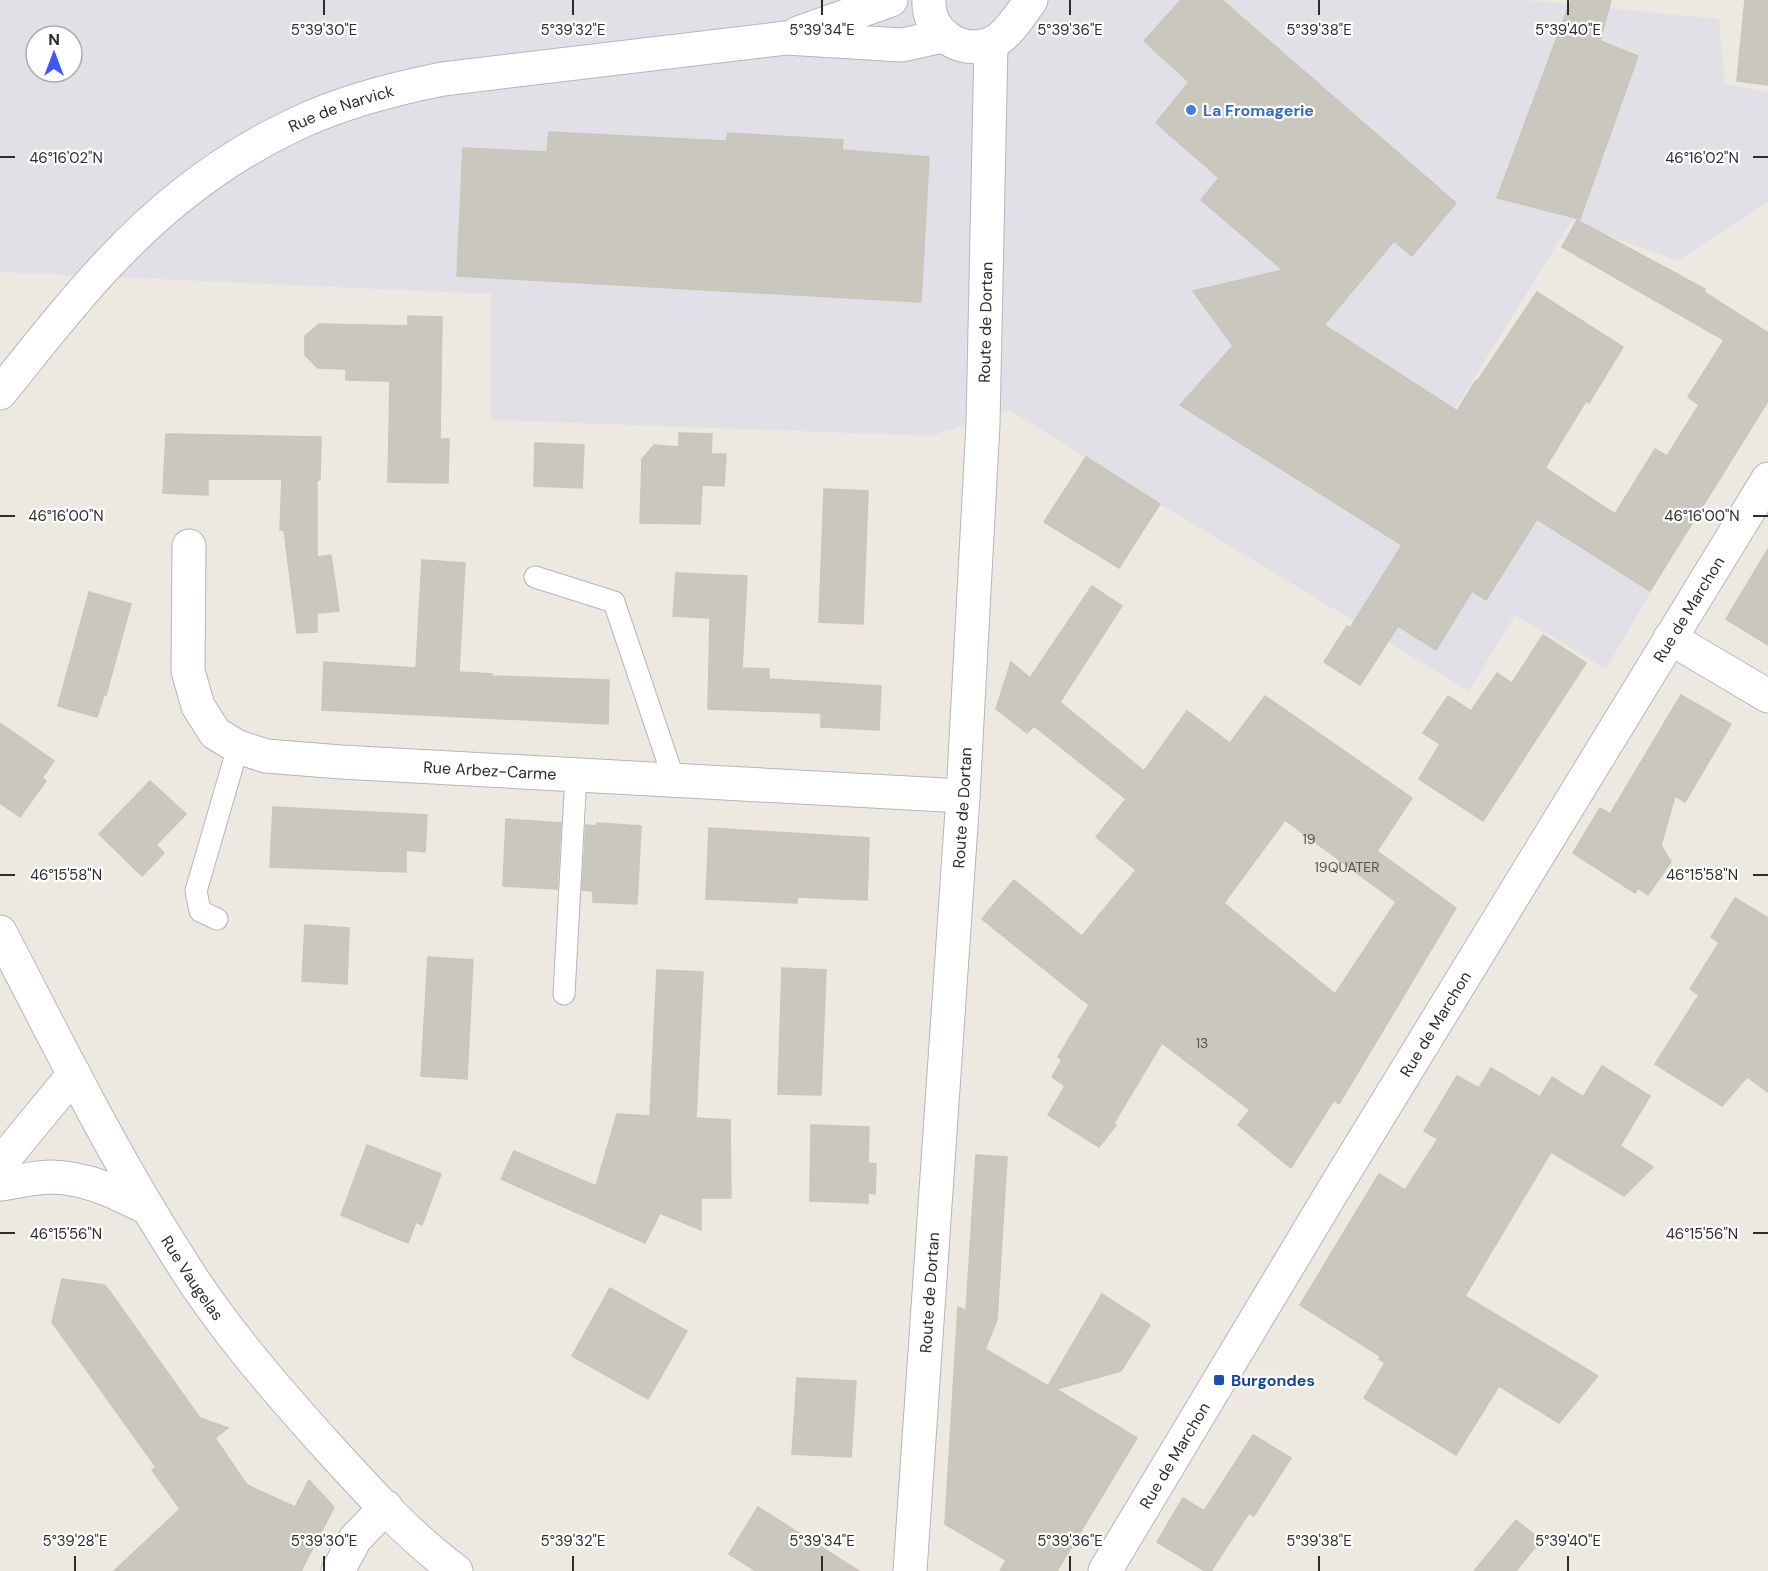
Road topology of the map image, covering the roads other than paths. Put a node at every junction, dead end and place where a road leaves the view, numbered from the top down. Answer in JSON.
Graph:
{"nodes":[{"id":1,"x":891,"y":0,"type":"edge"},
{"id":2,"x":929,"y":0,"type":"edge"},
{"id":3,"x":1031,"y":0,"type":"edge"},
{"id":4,"x":943,"y":36,"type":"junction"},
{"id":5,"x":786,"y":38,"type":"junction"},
{"id":6,"x":991,"y":44,"type":"junction"},
{"id":7,"x":0,"y":393,"type":"edge"},
{"id":8,"x":1768,"y":479,"type":"edge"},
{"id":9,"x":189,"y":546,"type":"dead end"},
{"id":10,"x":535,"y":577,"type":"dead end"},
{"id":11,"x":1670,"y":638,"type":"junction"},
{"id":12,"x":1768,"y":696,"type":"edge"},
{"id":13,"x":238,"y":747,"type":"junction"},
{"id":14,"x":576,"y":775,"type":"junction"},
{"id":15,"x":674,"y":780,"type":"junction"},
{"id":16,"x":963,"y":796,"type":"junction"},
{"id":17,"x":217,"y":919,"type":"dead end"},
{"id":18,"x":0,"y":932,"type":"edge"},
{"id":19,"x":564,"y":993,"type":"dead end"},
{"id":20,"x":74,"y":1074,"type":"junction"},
{"id":21,"x":0,"y":1164,"type":"edge"},
{"id":22,"x":0,"y":1184,"type":"edge"},
{"id":23,"x":149,"y":1209,"type":"junction"},
{"id":24,"x":386,"y":1507,"type":"junction"},
{"id":25,"x":338,"y":1571,"type":"edge"},
{"id":26,"x":456,"y":1571,"type":"edge"},
{"id":27,"x":910,"y":1571,"type":"edge"},
{"id":28,"x":1105,"y":1571,"type":"edge"}],
"edges":[{"from":1,"to":5,"type":"main road","name":"Rue de Narvick"},
{"from":2,"to":4,"type":"main road"},
{"from":3,"to":6,"type":"main road"},
{"from":4,"to":5,"type":"main road","name":"Rue de Narvick"},
{"from":4,"to":6,"type":"main road"},
{"from":5,"to":7,"type":"main road","name":"Rue de Narvick"},
{"from":6,"to":16,"type":"main road","name":"Route de Dortan"},
{"from":8,"to":11,"type":"main road","name":"Rue de Marchon"},
{"from":9,"to":13,"type":"main road","name":"Rue Arbez-Carme"},
{"from":10,"to":15,"type":"lane"},
{"from":11,"to":12,"type":"main road"},
{"from":11,"to":28,"type":"main road","name":"Rue de Marchon"},
{"from":13,"to":14,"type":"main road","name":"Rue Arbez-Carme"},
{"from":13,"to":17,"type":"lane"},
{"from":14,"to":15,"type":"main road","name":"Rue Arbez-Carme"},
{"from":14,"to":19,"type":"lane"},
{"from":15,"to":16,"type":"main road","name":"Rue Arbez-Carme"},
{"from":16,"to":27,"type":"main road","name":"Route de Dortan"},
{"from":18,"to":20,"type":"main road","name":"Rue Vaugelas"},
{"from":20,"to":21,"type":"main road"},
{"from":20,"to":23,"type":"main road","name":"Rue Vaugelas"},
{"from":22,"to":23,"type":"main road"},
{"from":23,"to":24,"type":"main road","name":"Rue Vaugelas"},
{"from":24,"to":25,"type":"main road"},
{"from":24,"to":26,"type":"main road","name":"Rue Vaugelas"}]}
